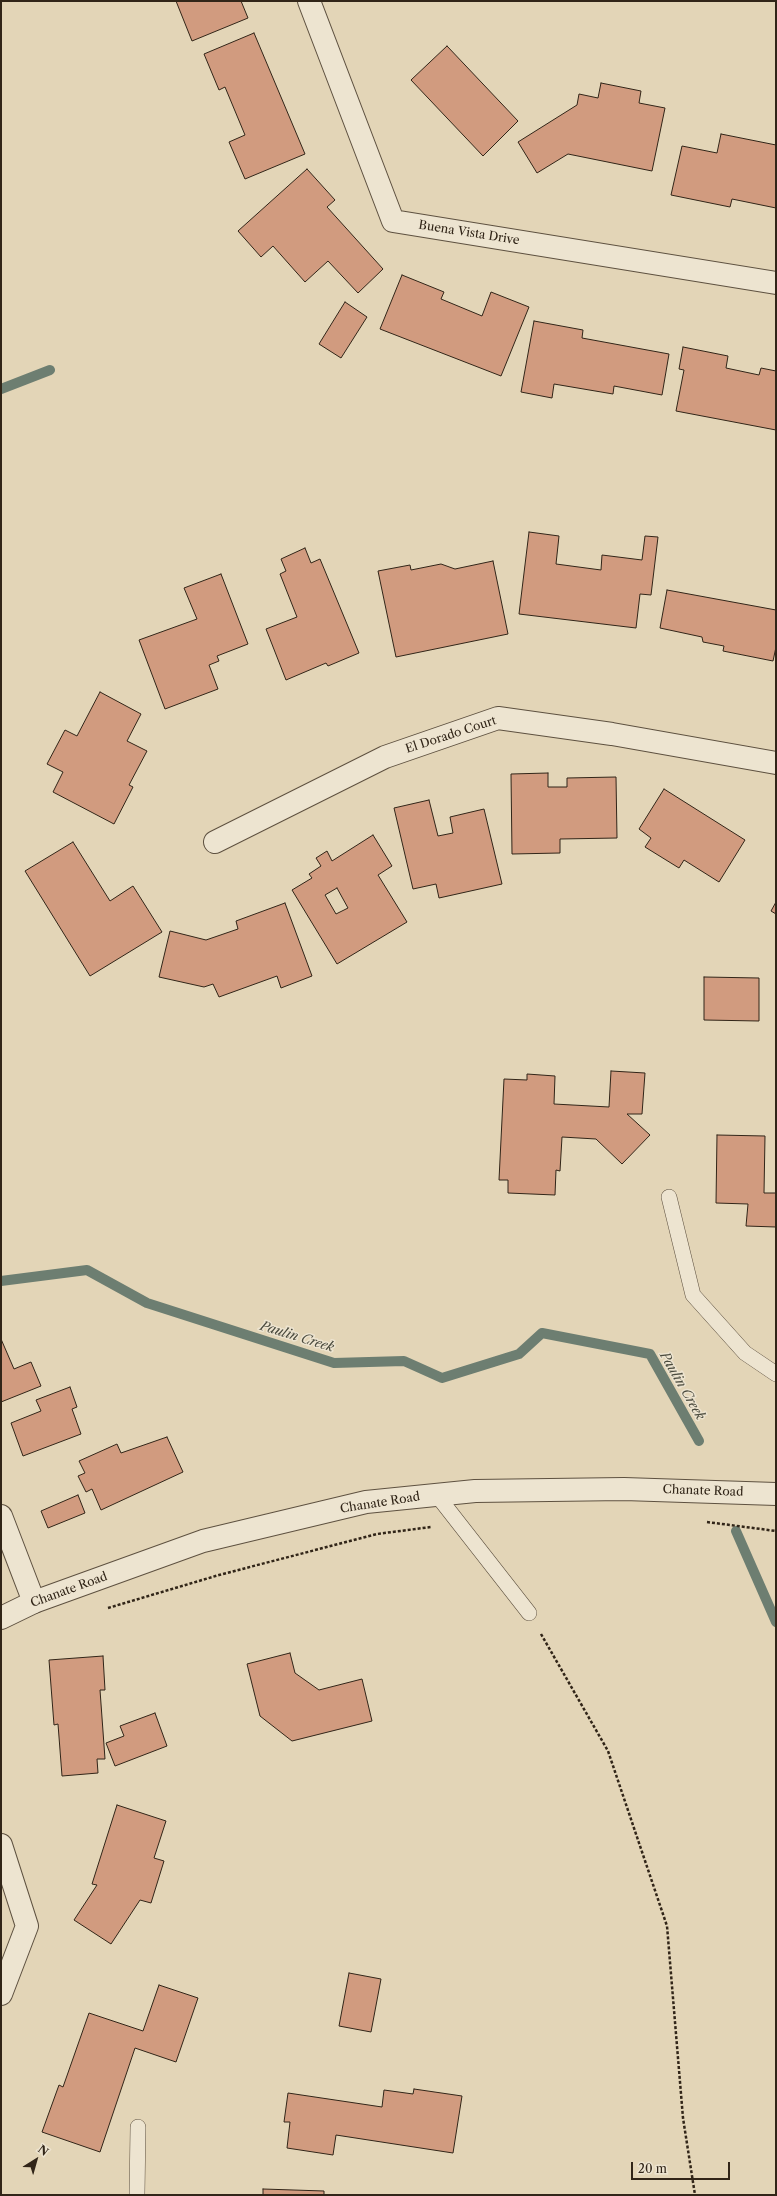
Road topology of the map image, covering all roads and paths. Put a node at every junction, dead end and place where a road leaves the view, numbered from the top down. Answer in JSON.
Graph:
{"nodes":[{"id":1,"x":309,"y":1,"type":"edge"},
{"id":2,"x":776,"y":283,"type":"edge"},
{"id":3,"x":776,"y":763,"type":"edge"},
{"id":4,"x":215,"y":842,"type":"dead end"},
{"id":5,"x":669,"y":1197,"type":"dead end"},
{"id":6,"x":776,"y":1374,"type":"edge"},
{"id":7,"x":436,"y":1494,"type":"junction"},
{"id":8,"x":776,"y":1494,"type":"edge"},
{"id":9,"x":1,"y":1516,"type":"edge"},
{"id":10,"x":705,"y":1522,"type":"dead end"},
{"id":11,"x":458,"y":1523,"type":"junction"},
{"id":12,"x":776,"y":1530,"type":"edge"},
{"id":13,"x":34,"y":1602,"type":"junction"},
{"id":14,"x":101,"y":1610,"type":"dead end"},
{"id":15,"x":529,"y":1612,"type":"joint"},
{"id":16,"x":1,"y":1618,"type":"edge"},
{"id":17,"x":1,"y":1845,"type":"edge"},
{"id":18,"x":1,"y":1994,"type":"edge"},
{"id":19,"x":138,"y":2127,"type":"dead end"},
{"id":20,"x":137,"y":2195,"type":"edge"},
{"id":21,"x":695,"y":2195,"type":"edge"}],
"edges":[{"from":1,"to":2,"type":"street","name":"Buena Vista Drive"},
{"from":3,"to":4,"type":"street","name":"El Dorado Court"},
{"from":5,"to":6,"type":"lane"},
{"from":7,"to":8,"type":"street","name":"Chanate Road"},
{"from":7,"to":11,"type":"lane"},
{"from":7,"to":13,"type":"street","name":"Chanate Road"},
{"from":9,"to":13,"type":"street"},
{"from":10,"to":12,"type":"path"},
{"from":11,"to":14,"type":"path"},
{"from":11,"to":15,"type":"lane"},
{"from":13,"to":16,"type":"street","name":"Chanate Road"},
{"from":15,"to":21,"type":"path"},
{"from":17,"to":18,"type":"street"},
{"from":19,"to":20,"type":"lane"}]}
